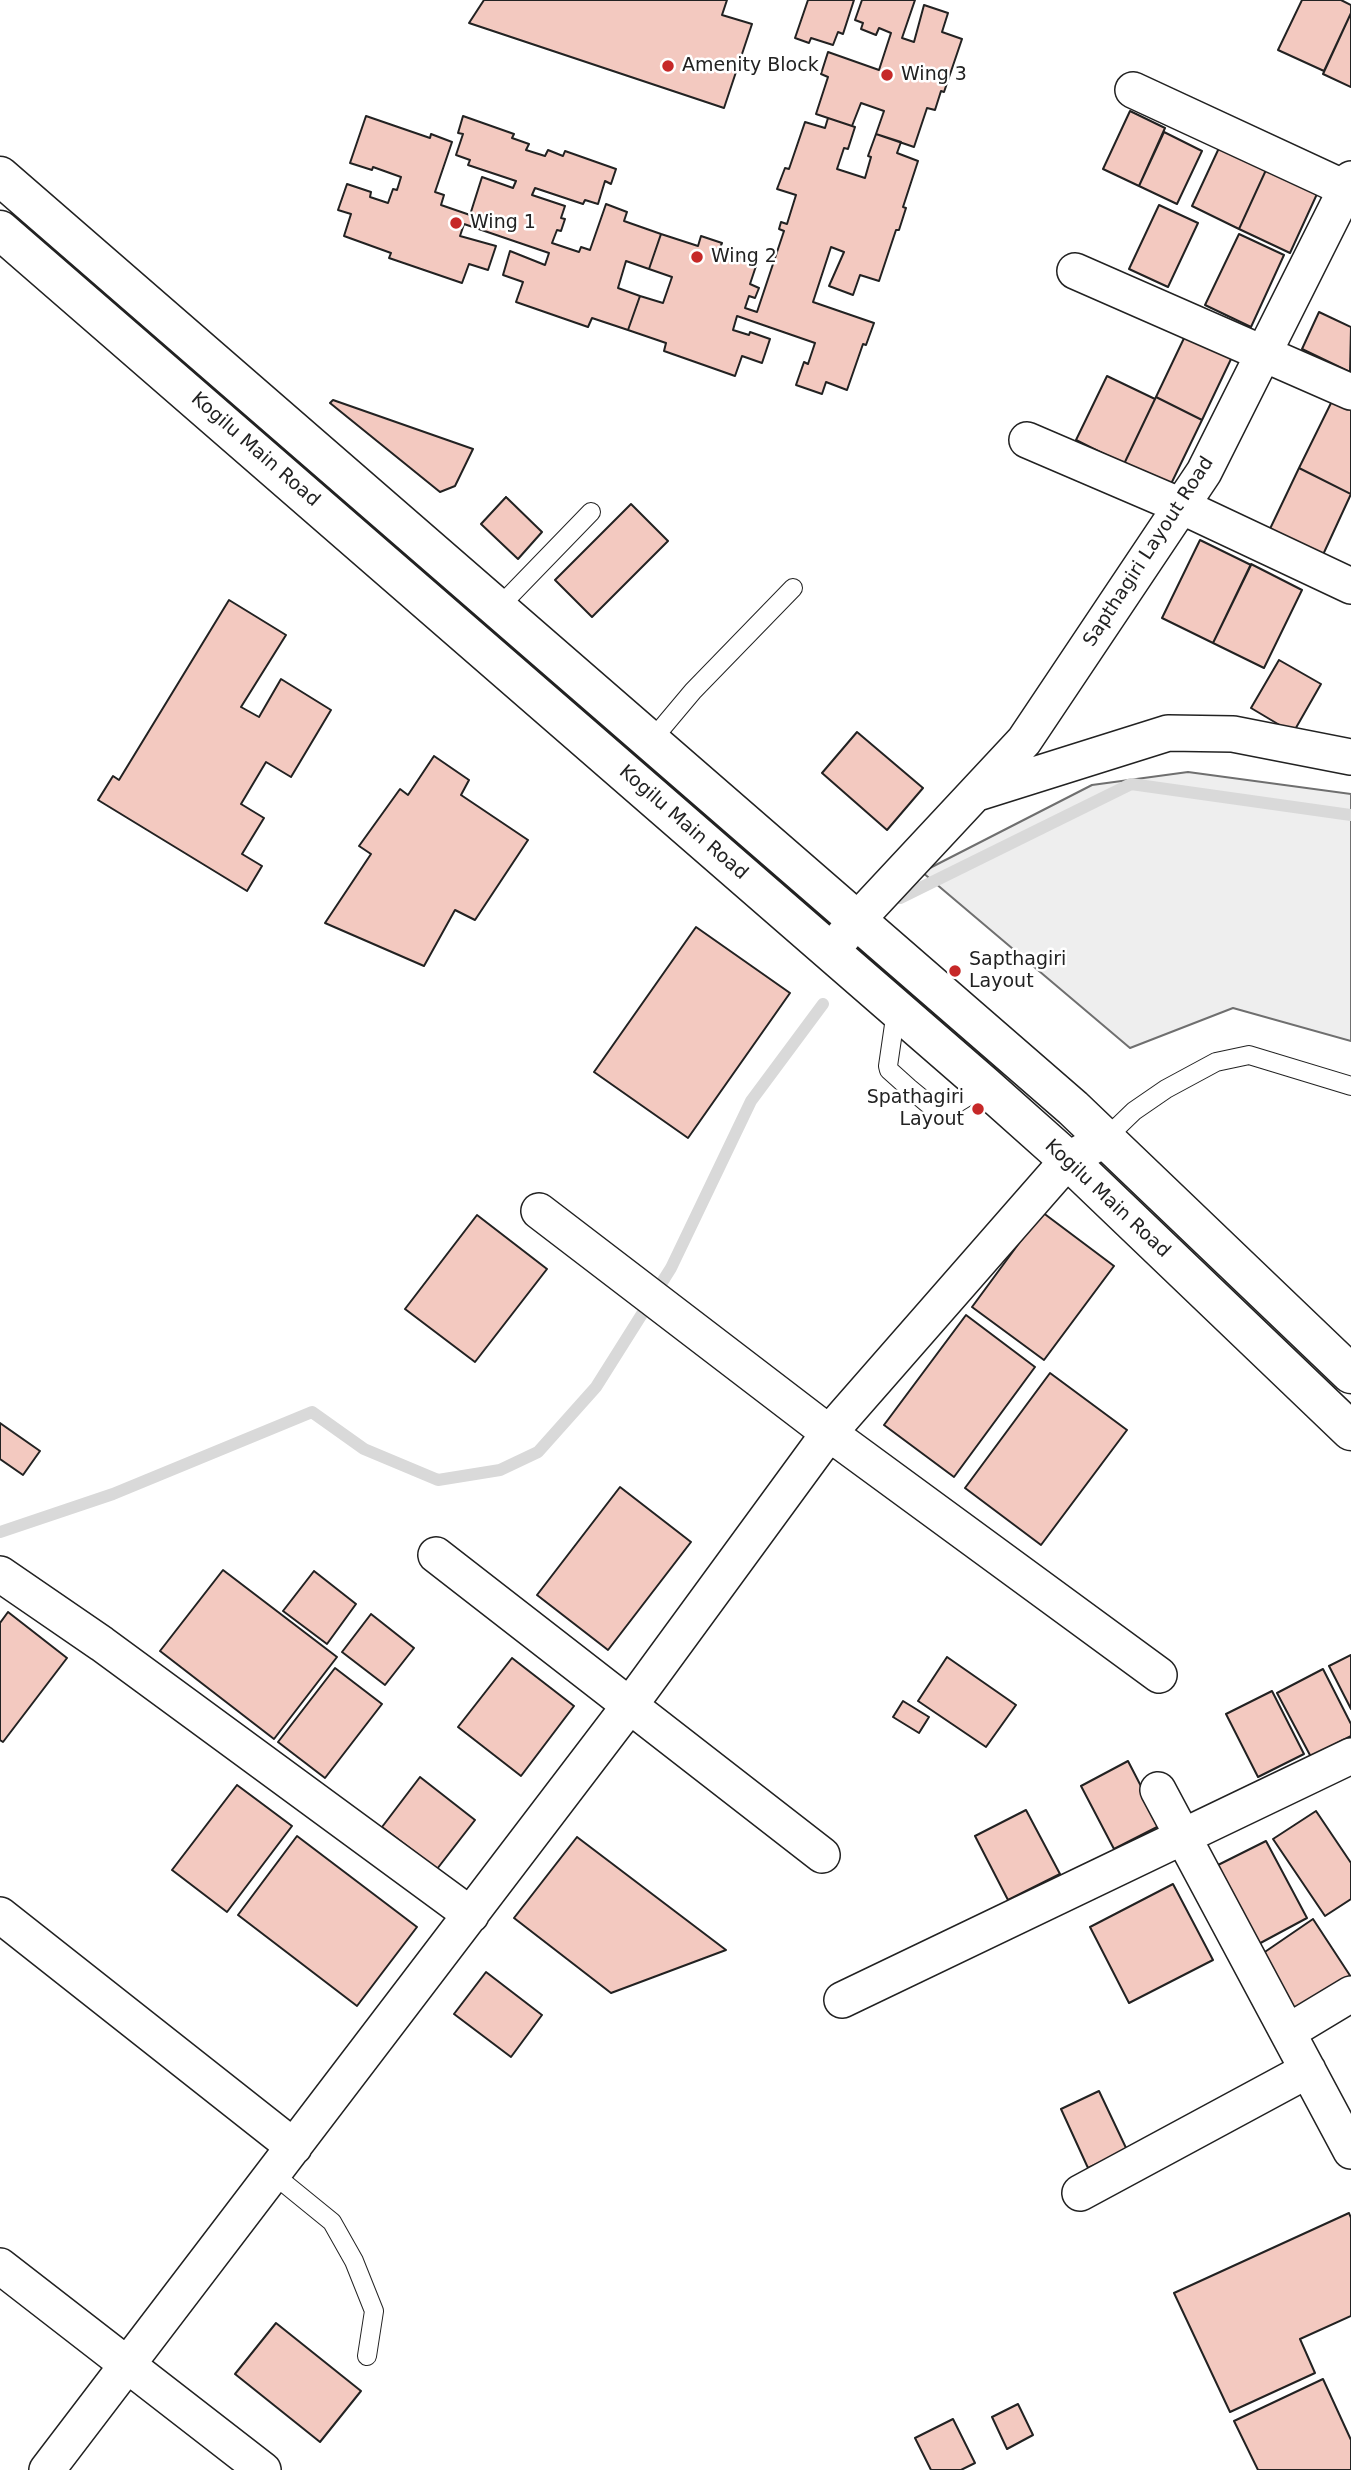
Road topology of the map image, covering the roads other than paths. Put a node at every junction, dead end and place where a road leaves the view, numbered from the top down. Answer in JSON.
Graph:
{"nodes":[{"id":1,"x":1133,"y":90,"type":"dead end"},
{"id":2,"x":0,"y":176,"type":"edge"},
{"id":3,"x":1349,"y":186,"type":"edge"},
{"id":4,"x":0,"y":230,"type":"edge"},
{"id":5,"x":68,"y":232,"type":"junction"},
{"id":6,"x":41,"y":264,"type":"junction"},
{"id":7,"x":1075,"y":271,"type":"dead end"},
{"id":8,"x":1264,"y":354,"type":"junction"},
{"id":9,"x":1351,"y":392,"type":"edge"},
{"id":10,"x":1027,"y":440,"type":"dead end"},
{"id":11,"x":1181,"y":506,"type":"junction"},
{"id":12,"x":591,"y":512,"type":"dead end"},
{"id":13,"x":1351,"y":586,"type":"edge"},
{"id":14,"x":793,"y":588,"type":"dead end"},
{"id":15,"x":498,"y":608,"type":"junction"},
{"id":16,"x":651,"y":741,"type":"junction"},
{"id":17,"x":1351,"y":757,"type":"edge"},
{"id":18,"x":974,"y":794,"type":"junction"},
{"id":19,"x":857,"y":920,"type":"junction"},
{"id":20,"x":830,"y":951,"type":"junction"},
{"id":21,"x":896,"y":1011,"type":"junction"},
{"id":22,"x":985,"y":1086,"type":"junction"},
{"id":23,"x":1351,"y":1086,"type":"edge"},
{"id":24,"x":1105,"y":1139,"type":"junction"},
{"id":25,"x":1068,"y":1160,"type":"junction"},
{"id":26,"x":539,"y":1211,"type":"dead end"},
{"id":27,"x":1351,"y":1374,"type":"edge"},
{"id":28,"x":1351,"y":1432,"type":"edge"},
{"id":29,"x":829,"y":1433,"type":"junction"},
{"id":30,"x":436,"y":1555,"type":"dead end"},
{"id":31,"x":0,"y":1574,"type":"edge"},
{"id":32,"x":1159,"y":1675,"type":"dead end"},
{"id":33,"x":631,"y":1706,"type":"junction"},
{"id":34,"x":1351,"y":1756,"type":"edge"},
{"id":35,"x":1158,"y":1790,"type":"dead end"},
{"id":36,"x":1181,"y":1837,"type":"junction"},
{"id":37,"x":822,"y":1855,"type":"dead end"},
{"id":38,"x":0,"y":1915,"type":"edge"},
{"id":39,"x":471,"y":1915,"type":"junction"},
{"id":40,"x":1351,"y":1994,"type":"edge"},
{"id":41,"x":842,"y":2000,"type":"dead end"},
{"id":42,"x":1288,"y":2032,"type":"junction"},
{"id":43,"x":1308,"y":2070,"type":"junction"},
{"id":44,"x":294,"y":2147,"type":"junction"},
{"id":45,"x":1351,"y":2151,"type":"edge"},
{"id":46,"x":273,"y":2174,"type":"junction"},
{"id":47,"x":1080,"y":2193,"type":"dead end"},
{"id":48,"x":0,"y":2266,"type":"edge"},
{"id":49,"x":367,"y":2356,"type":"dead end"},
{"id":50,"x":127,"y":2365,"type":"junction"},
{"id":51,"x":47,"y":2470,"type":"edge"},
{"id":52,"x":263,"y":2470,"type":"edge"}],
"edges":[{"from":1,"to":3,"type":"street"},
{"from":2,"to":5,"type":"main road"},
{"from":3,"to":8,"type":"street","name":"Sapthagiri Layout Road"},
{"from":4,"to":6,"type":"main road","name":"Kogilu Main Road"},
{"from":5,"to":6,"type":"main road"},
{"from":5,"to":15,"type":"main road"},
{"from":6,"to":20,"type":"main road","name":"Kogilu Main Road"},
{"from":7,"to":8,"type":"street"},
{"from":8,"to":9,"type":"street"},
{"from":8,"to":11,"type":"street","name":"Sapthagiri Layout Road"},
{"from":10,"to":11,"type":"street"},
{"from":11,"to":13,"type":"street"},
{"from":11,"to":18,"type":"street","name":"Sapthagiri Layout Road"},
{"from":12,"to":15,"type":"lane"},
{"from":14,"to":16,"type":"lane"},
{"from":15,"to":16,"type":"main road"},
{"from":16,"to":19,"type":"main road"},
{"from":17,"to":18,"type":"street","name":"Sapthagiri Layout Road"},
{"from":18,"to":19,"type":"street","name":"Sapthagiri Layout Road"},
{"from":19,"to":20,"type":"street","name":"Sapthagiri Layout Road"},
{"from":19,"to":24,"type":"main road"},
{"from":20,"to":21,"type":"main road","name":"Kogilu Main Road"},
{"from":21,"to":22,"type":"main road","name":"Kogilu Main Road"},
{"from":21,"to":22,"type":"lane"},
{"from":22,"to":25,"type":"main road","name":"Kogilu Main Road"},
{"from":23,"to":24,"type":"lane"},
{"from":24,"to":25,"type":"street"},
{"from":24,"to":27,"type":"main road"},
{"from":25,"to":28,"type":"main road","name":"Kogilu Main Road"},
{"from":25,"to":29,"type":"street"},
{"from":26,"to":29,"type":"street"},
{"from":29,"to":32,"type":"street"},
{"from":29,"to":33,"type":"street"},
{"from":30,"to":33,"type":"street"},
{"from":31,"to":39,"type":"street"},
{"from":33,"to":37,"type":"street"},
{"from":33,"to":39,"type":"street"},
{"from":34,"to":36,"type":"street"},
{"from":35,"to":36,"type":"street"},
{"from":36,"to":41,"type":"street"},
{"from":36,"to":42,"type":"street"},
{"from":38,"to":44,"type":"street"},
{"from":39,"to":44,"type":"street"},
{"from":40,"to":42,"type":"street"},
{"from":42,"to":43,"type":"street"},
{"from":43,"to":45,"type":"street"},
{"from":43,"to":47,"type":"street"},
{"from":44,"to":46,"type":"street"},
{"from":46,"to":49,"type":"lane"},
{"from":46,"to":50,"type":"street"},
{"from":48,"to":50,"type":"street"},
{"from":50,"to":51,"type":"street"},
{"from":50,"to":52,"type":"street"}]}
